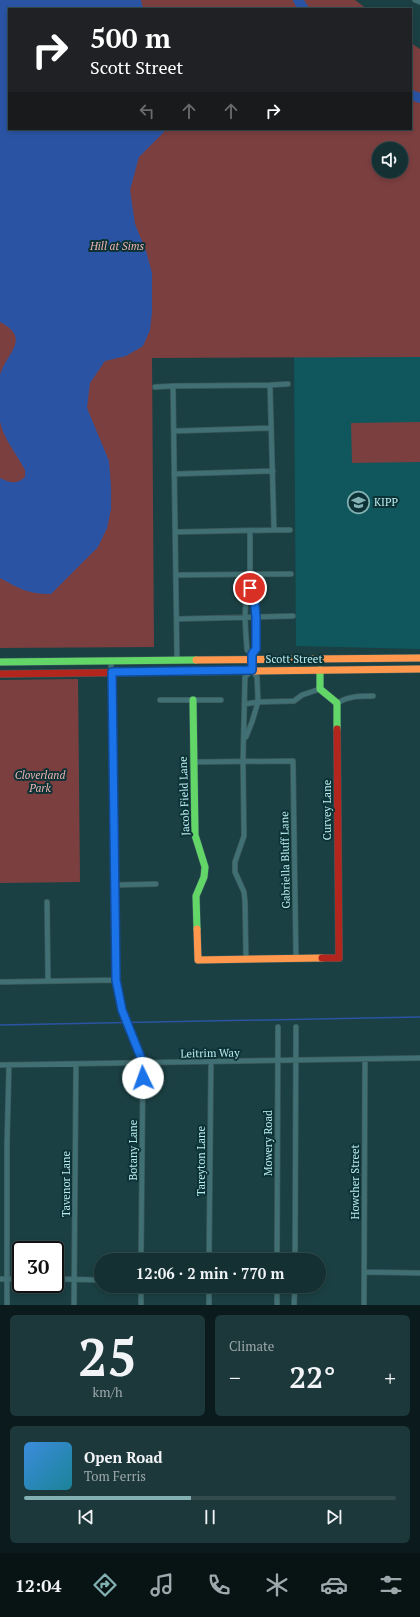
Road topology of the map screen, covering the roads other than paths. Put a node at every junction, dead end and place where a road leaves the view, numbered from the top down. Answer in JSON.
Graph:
{"nodes":[{"id":1,"x":415,"y":0,"type":"edge"},
{"id":2,"x":420,"y":2,"type":"edge"},
{"id":3,"x":288,"y":384,"type":"dead end"},
{"id":4,"x":270,"y":385,"type":"junction"},
{"id":5,"x":173,"y":386,"type":"junction"},
{"id":6,"x":155,"y":387,"type":"dead end"},
{"id":7,"x":271,"y":428,"type":"junction"},
{"id":8,"x":174,"y":431,"type":"junction"},
{"id":9,"x":273,"y":471,"type":"junction"},
{"id":10,"x":174,"y":474,"type":"junction"},
{"id":11,"x":274,"y":530,"type":"junction"},
{"id":12,"x":290,"y":530,"type":"dead end"},
{"id":13,"x":250,"y":531,"type":"junction"},
{"id":14,"x":176,"y":532,"type":"junction"},
{"id":15,"x":250,"y":574,"type":"junction"},
{"id":16,"x":291,"y":574,"type":"dead end"},
{"id":17,"x":177,"y":575,"type":"junction"},
{"id":18,"x":250,"y":588,"type":"junction"},
{"id":19,"x":293,"y":616,"type":"dead end"},
{"id":20,"x":246,"y":617,"type":"junction"},
{"id":21,"x":256,"y":617,"type":"junction"},
{"id":22,"x":177,"y":619,"type":"junction"},
{"id":23,"x":246,"y":633,"type":"junction"},
{"id":24,"x":256,"y":633,"type":"junction"},
{"id":25,"x":252,"y":657,"type":"junction"},
{"id":26,"x":420,"y":658,"type":"edge"},
{"id":27,"x":374,"y":659,"type":"junction"},
{"id":28,"x":111,"y":660,"type":"junction"},
{"id":29,"x":177,"y":660,"type":"junction"},
{"id":30,"x":11,"y":661,"type":"junction"},
{"id":31,"x":0,"y":662,"type":"edge"},
{"id":32,"x":420,"y":669,"type":"edge"},
{"id":33,"x":252,"y":670,"type":"junction"},
{"id":34,"x":320,"y":670,"type":"junction"},
{"id":35,"x":374,"y":670,"type":"junction"},
{"id":36,"x":112,"y":672,"type":"junction"},
{"id":37,"x":12,"y":673,"type":"junction"},
{"id":38,"x":0,"y":674,"type":"edge"},
{"id":39,"x":320,"y":689,"type":"junction"},
{"id":40,"x":373,"y":696,"type":"dead end"},
{"id":41,"x":160,"y":700,"type":"dead end"},
{"id":42,"x":193,"y":700,"type":"junction"},
{"id":43,"x":221,"y":700,"type":"dead end"},
{"id":44,"x":258,"y":702,"type":"junction"},
{"id":45,"x":337,"y":703,"type":"junction"},
{"id":46,"x":245,"y":704,"type":"junction"},
{"id":47,"x":244,"y":740,"type":"junction"},
{"id":48,"x":243,"y":761,"type":"junction"},
{"id":49,"x":194,"y":762,"type":"junction"},
{"id":50,"x":156,"y":884,"type":"dead end"},
{"id":51,"x":115,"y":885,"type":"junction"},
{"id":52,"x":47,"y":902,"type":"dead end"},
{"id":53,"x":296,"y":958,"type":"junction"},
{"id":54,"x":246,"y":959,"type":"junction"},
{"id":55,"x":116,"y":980,"type":"junction"},
{"id":56,"x":48,"y":981,"type":"junction"},
{"id":57,"x":0,"y":982,"type":"edge"},
{"id":58,"x":278,"y":1027,"type":"dead end"},
{"id":59,"x":296,"y":1027,"type":"dead end"},
{"id":60,"x":420,"y":1058,"type":"edge"},
{"id":61,"x":365,"y":1059,"type":"junction"},
{"id":62,"x":278,"y":1060,"type":"junction"},
{"id":63,"x":296,"y":1060,"type":"junction"},
{"id":64,"x":211,"y":1062,"type":"junction"},
{"id":65,"x":143,"y":1063,"type":"junction"},
{"id":66,"x":76,"y":1064,"type":"junction"},
{"id":67,"x":0,"y":1065,"type":"edge"},
{"id":68,"x":9,"y":1065,"type":"junction"},
{"id":69,"x":141,"y":1253,"type":"edge"},
{"id":70,"x":209,"y":1253,"type":"edge"},
{"id":71,"x":277,"y":1253,"type":"edge"},
{"id":72,"x":295,"y":1253,"type":"edge"},
{"id":73,"x":364,"y":1272,"type":"junction"},
{"id":74,"x":420,"y":1273,"type":"edge"},
{"id":75,"x":0,"y":1279,"type":"edge"},
{"id":76,"x":8,"y":1279,"type":"junction"},
{"id":77,"x":12,"y":1279,"type":"edge"},
{"id":78,"x":64,"y":1279,"type":"edge"},
{"id":79,"x":74,"y":1280,"type":"junction"},
{"id":80,"x":94,"y":1280,"type":"edge"},
{"id":81,"x":141,"y":1293,"type":"edge"},
{"id":82,"x":209,"y":1293,"type":"edge"},
{"id":83,"x":277,"y":1293,"type":"edge"},
{"id":84,"x":295,"y":1293,"type":"edge"},
{"id":85,"x":7,"y":1305,"type":"edge"},
{"id":86,"x":74,"y":1305,"type":"edge"},
{"id":87,"x":141,"y":1305,"type":"edge"},
{"id":88,"x":209,"y":1305,"type":"edge"},
{"id":89,"x":276,"y":1305,"type":"edge"},
{"id":90,"x":294,"y":1305,"type":"edge"},
{"id":91,"x":364,"y":1305,"type":"edge"}],
"edges":[{"from":1,"to":2,"type":"street"},
{"from":3,"to":4,"type":"street"},
{"from":4,"to":5,"type":"street"},
{"from":4,"to":7,"type":"street"},
{"from":5,"to":6,"type":"street"},
{"from":5,"to":8,"type":"street"},
{"from":7,"to":8,"type":"street"},
{"from":7,"to":9,"type":"street"},
{"from":8,"to":10,"type":"street"},
{"from":9,"to":10,"type":"street"},
{"from":9,"to":11,"type":"street"},
{"from":10,"to":14,"type":"street"},
{"from":11,"to":12,"type":"street"},
{"from":11,"to":13,"type":"street"},
{"from":13,"to":14,"type":"street"},
{"from":13,"to":15,"type":"street"},
{"from":14,"to":17,"type":"street"},
{"from":15,"to":16,"type":"street"},
{"from":15,"to":17,"type":"street"},
{"from":15,"to":18,"type":"street"},
{"from":17,"to":22,"type":"street"},
{"from":18,"to":20,"type":"street"},
{"from":18,"to":21,"type":"street"},
{"from":19,"to":21,"type":"street"},
{"from":20,"to":21,"type":"street"},
{"from":20,"to":22,"type":"street"},
{"from":20,"to":23,"type":"street"},
{"from":21,"to":24,"type":"street"},
{"from":22,"to":29,"type":"street"},
{"from":23,"to":24,"type":"street"},
{"from":23,"to":25,"type":"street"},
{"from":24,"to":25,"type":"street"},
{"from":25,"to":27,"type":"main road","name":"Scott Street"},
{"from":25,"to":29,"type":"main road","name":"Scott Street"},
{"from":25,"to":33,"type":"street"},
{"from":26,"to":27,"type":"main road","name":"Scott Street"},
{"from":27,"to":35,"type":"main road"},
{"from":28,"to":29,"type":"main road","name":"Scott Street"},
{"from":28,"to":30,"type":"main road","name":"Scott Street"},
{"from":28,"to":36,"type":"street","name":"Botany Lane"},
{"from":30,"to":31,"type":"main road","name":"Scott Street"},
{"from":30,"to":37,"type":"main road"},
{"from":32,"to":35,"type":"main road","name":"Scott Street"},
{"from":33,"to":34,"type":"main road","name":"Scott Street"},
{"from":33,"to":36,"type":"main road","name":"Scott Street"},
{"from":33,"to":44,"type":"street"},
{"from":33,"to":46,"type":"street"},
{"from":34,"to":35,"type":"main road","name":"Scott Street"},
{"from":34,"to":39,"type":"main road"},
{"from":36,"to":37,"type":"main road","name":"Scott Street"},
{"from":36,"to":51,"type":"street","name":"Botany Lane"},
{"from":37,"to":38,"type":"main road","name":"Scott Street"},
{"from":39,"to":44,"type":"street"},
{"from":39,"to":45,"type":"main road"},
{"from":40,"to":45,"type":"street"},
{"from":41,"to":42,"type":"street"},
{"from":42,"to":43,"type":"street"},
{"from":42,"to":49,"type":"main road","name":"Jacob Field Lane"},
{"from":44,"to":46,"type":"street"},
{"from":44,"to":47,"type":"street"},
{"from":45,"to":53,"type":"main road","name":"Curvey Lane"},
{"from":46,"to":47,"type":"street"},
{"from":47,"to":48,"type":"street"},
{"from":48,"to":49,"type":"street"},
{"from":48,"to":53,"type":"street","name":"Gabriella Bluff Lane"},
{"from":48,"to":54,"type":"street"},
{"from":49,"to":54,"type":"main road","name":"Jacob Field Lane"},
{"from":50,"to":51,"type":"street"},
{"from":51,"to":55,"type":"street","name":"Botany Lane"},
{"from":52,"to":56,"type":"street"},
{"from":53,"to":54,"type":"main road"},
{"from":55,"to":56,"type":"street"},
{"from":55,"to":65,"type":"street","name":"Botany Lane"},
{"from":56,"to":57,"type":"street"},
{"from":58,"to":62,"type":"street","name":"Mowery Road"},
{"from":59,"to":63,"type":"street"},
{"from":60,"to":61,"type":"street","name":"Leitrim Way"},
{"from":61,"to":63,"type":"street","name":"Leitrim Way"},
{"from":61,"to":73,"type":"street","name":"Howcher Street"},
{"from":62,"to":63,"type":"street","name":"Leitrim Way"},
{"from":62,"to":64,"type":"street","name":"Leitrim Way"},
{"from":62,"to":71,"type":"street","name":"Mowery Road"},
{"from":63,"to":72,"type":"street"},
{"from":64,"to":65,"type":"street","name":"Leitrim Way"},
{"from":64,"to":70,"type":"street","name":"Tareyton Lane"},
{"from":65,"to":66,"type":"street","name":"Leitrim Way"},
{"from":65,"to":69,"type":"street","name":"Botany Lane"},
{"from":66,"to":68,"type":"street","name":"Leitrim Way"},
{"from":66,"to":79,"type":"street","name":"Tavenor Lane"},
{"from":67,"to":68,"type":"street","name":"Leitrim Way"},
{"from":68,"to":76,"type":"street"},
{"from":73,"to":74,"type":"street"},
{"from":73,"to":91,"type":"street","name":"Howcher Street"},
{"from":75,"to":76,"type":"street"},
{"from":76,"to":77,"type":"street"},
{"from":76,"to":85,"type":"street"},
{"from":78,"to":79,"type":"street"},
{"from":79,"to":80,"type":"street"},
{"from":79,"to":86,"type":"street","name":"Tavenor Lane"},
{"from":81,"to":87,"type":"street"},
{"from":82,"to":88,"type":"street"},
{"from":83,"to":89,"type":"street"},
{"from":84,"to":90,"type":"street"}]}
